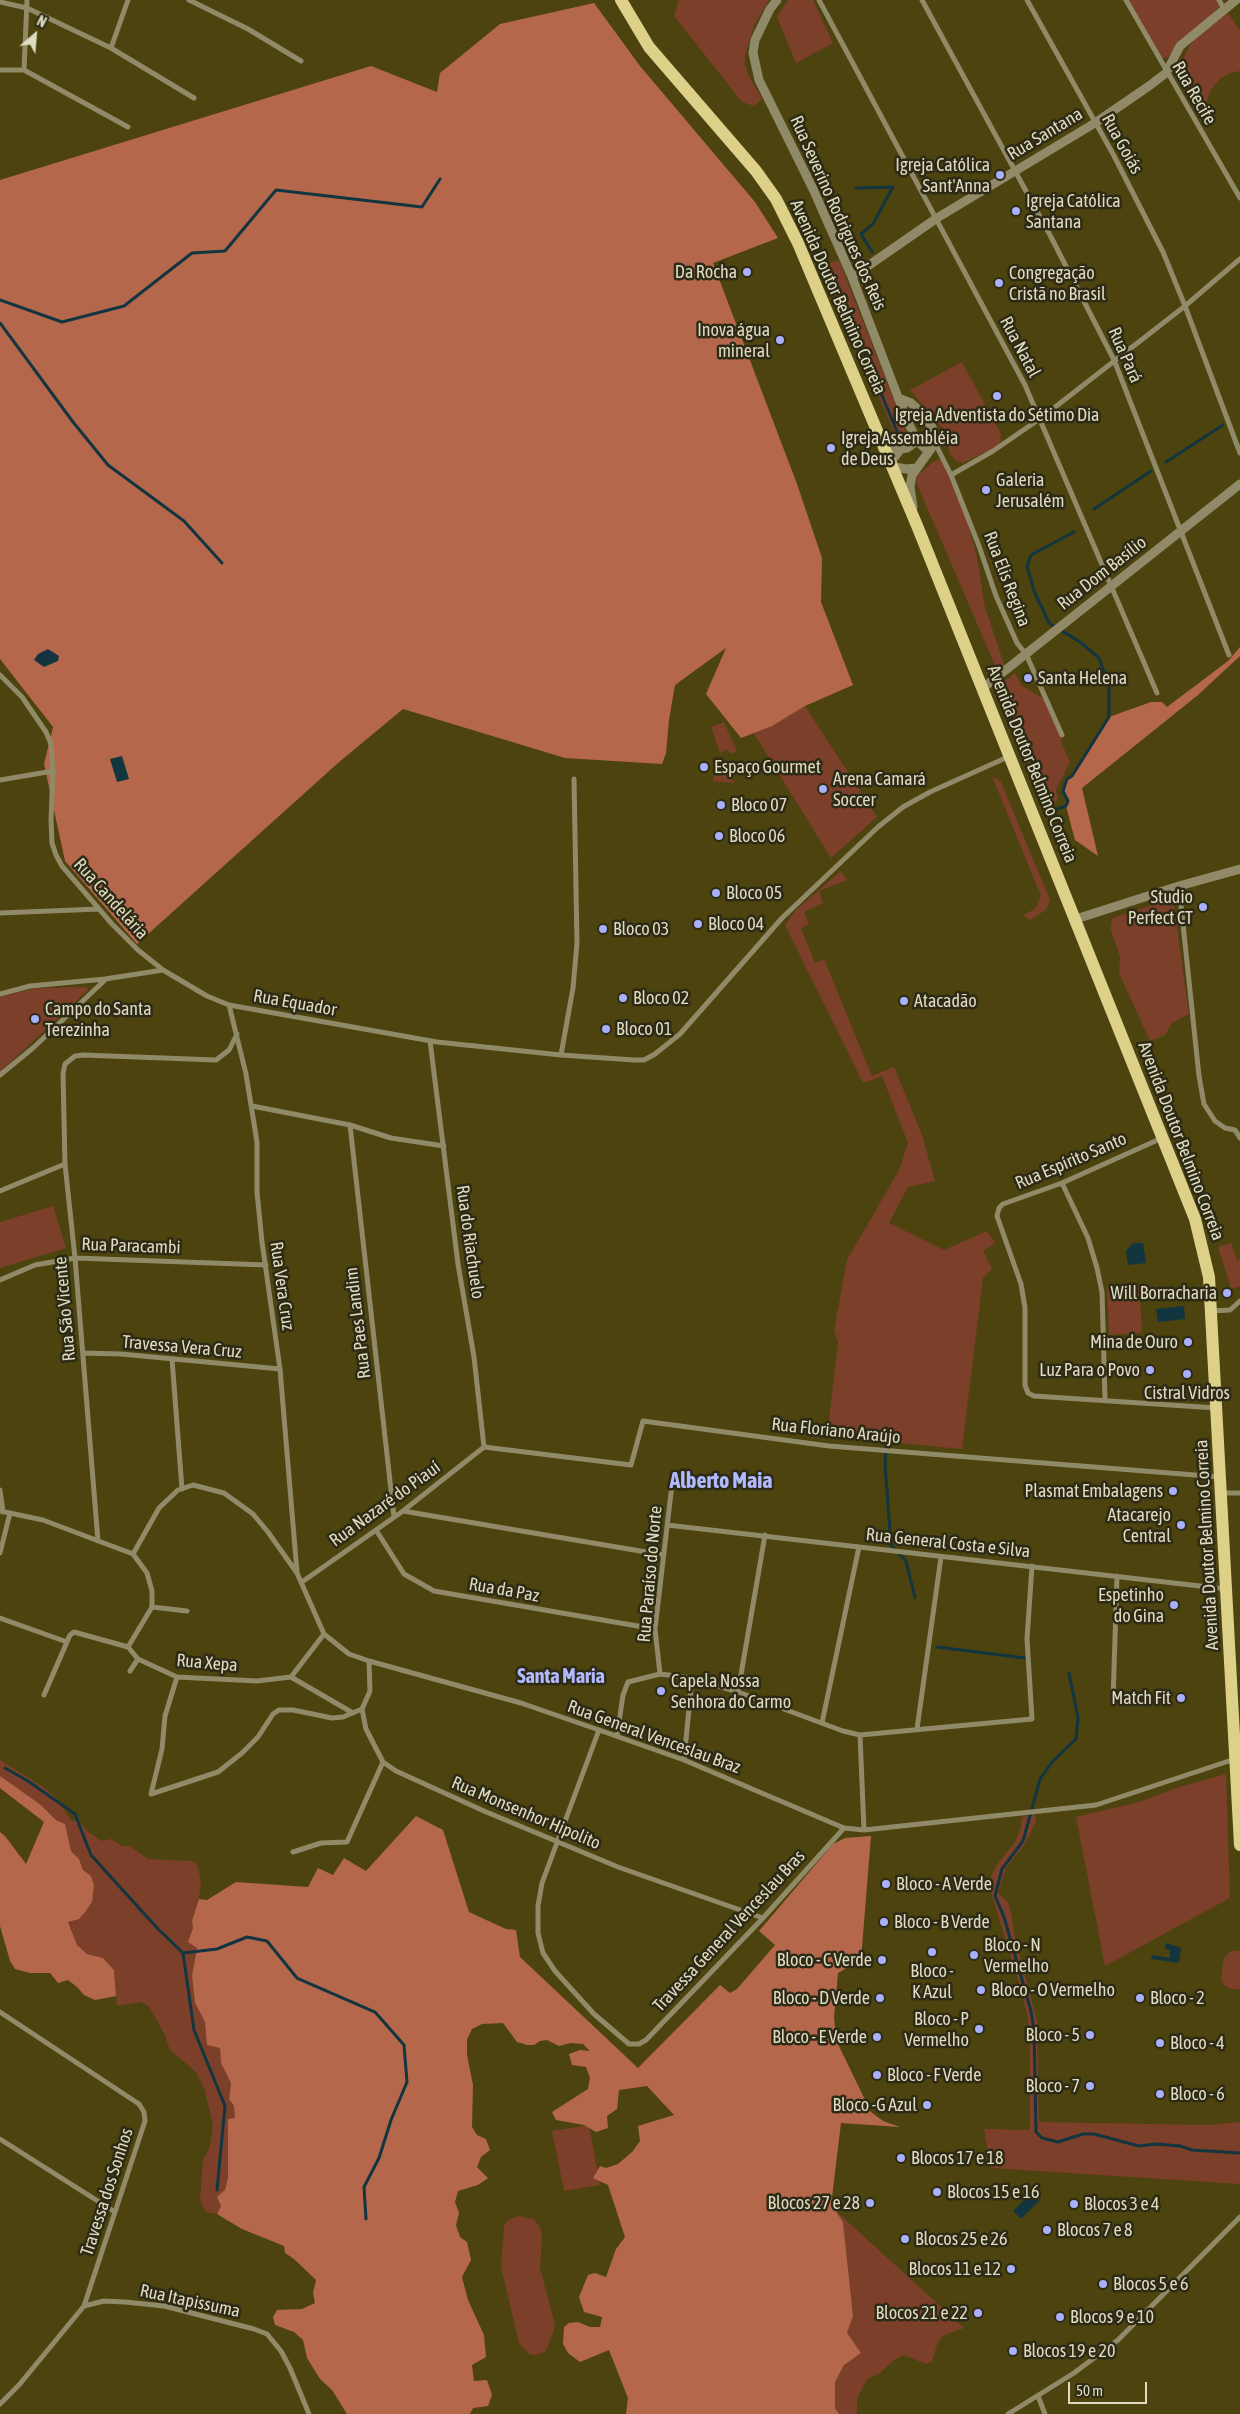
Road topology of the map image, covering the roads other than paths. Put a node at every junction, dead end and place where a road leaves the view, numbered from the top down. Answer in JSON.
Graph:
{"nodes":[{"id":1,"x":27,"y":0,"type":"edge"},
{"id":2,"x":128,"y":0,"type":"edge"},
{"id":3,"x":189,"y":0,"type":"edge"},
{"id":4,"x":621,"y":0,"type":"edge"},
{"id":5,"x":777,"y":0,"type":"edge"},
{"id":6,"x":819,"y":0,"type":"edge"},
{"id":7,"x":922,"y":0,"type":"edge"},
{"id":8,"x":1027,"y":0,"type":"edge"},
{"id":9,"x":1126,"y":0,"type":"edge"},
{"id":10,"x":1219,"y":0,"type":"edge"},
{"id":11,"x":1236,"y":0,"type":"edge"},
{"id":12,"x":0,"y":2,"type":"edge"},
{"id":13,"x":27,"y":8,"type":"junction"},
{"id":14,"x":1224,"y":9,"type":"junction"},
{"id":15,"x":111,"y":48,"type":"junction"},
{"id":16,"x":301,"y":61,"type":"dead end"},
{"id":17,"x":0,"y":70,"type":"edge"},
{"id":18,"x":24,"y":70,"type":"junction"},
{"id":19,"x":1166,"y":72,"type":"junction"},
{"id":20,"x":194,"y":98,"type":"dead end"},
{"id":21,"x":1095,"y":123,"type":"junction"},
{"id":22,"x":128,"y":126,"type":"dead end"},
{"id":23,"x":1016,"y":172,"type":"junction"},
{"id":24,"x":1240,"y":198,"type":"edge"},
{"id":25,"x":938,"y":218,"type":"junction"},
{"id":26,"x":1240,"y":258,"type":"edge"},
{"id":27,"x":852,"y":277,"type":"junction"},
{"id":28,"x":1185,"y":306,"type":"junction"},
{"id":29,"x":1114,"y":360,"type":"junction"},
{"id":30,"x":898,"y":398,"type":"junction"},
{"id":31,"x":1040,"y":418,"type":"junction"},
{"id":32,"x":917,"y":441,"type":"junction"},
{"id":33,"x":935,"y":443,"type":"junction"},
{"id":34,"x":885,"y":449,"type":"junction"},
{"id":35,"x":899,"y":451,"type":"junction"},
{"id":36,"x":928,"y":452,"type":"junction"},
{"id":37,"x":1240,"y":453,"type":"edge"},
{"id":38,"x":942,"y":457,"type":"junction"},
{"id":39,"x":891,"y":462,"type":"junction"},
{"id":40,"x":916,"y":468,"type":"junction"},
{"id":41,"x":951,"y":475,"type":"junction"},
{"id":42,"x":1240,"y":484,"type":"edge"},
{"id":43,"x":914,"y":519,"type":"junction"},
{"id":44,"x":1182,"y":532,"type":"junction"},
{"id":45,"x":1111,"y":584,"type":"junction"},
{"id":46,"x":1026,"y":654,"type":"junction"},
{"id":47,"x":1229,"y":655,"type":"dead end"},
{"id":48,"x":0,"y":675,"type":"edge"},
{"id":49,"x":983,"y":688,"type":"junction"},
{"id":50,"x":1158,"y":693,"type":"dead end"},
{"id":51,"x":1062,"y":735,"type":"dead end"},
{"id":52,"x":1010,"y":756,"type":"junction"},
{"id":53,"x":53,"y":771,"type":"junction"},
{"id":54,"x":574,"y":779,"type":"dead end"},
{"id":55,"x":0,"y":780,"type":"edge"},
{"id":56,"x":1240,"y":869,"type":"edge"},
{"id":57,"x":1179,"y":886,"type":"junction"},
{"id":58,"x":99,"y":909,"type":"junction"},
{"id":59,"x":0,"y":913,"type":"edge"},
{"id":60,"x":1076,"y":919,"type":"junction"},
{"id":61,"x":163,"y":970,"type":"junction"},
{"id":62,"x":105,"y":980,"type":"junction"},
{"id":63,"x":0,"y":994,"type":"edge"},
{"id":64,"x":229,"y":1004,"type":"junction"},
{"id":65,"x":236,"y":1034,"type":"junction"},
{"id":66,"x":430,"y":1041,"type":"junction"},
{"id":67,"x":560,"y":1055,"type":"junction"},
{"id":68,"x":0,"y":1075,"type":"edge"},
{"id":69,"x":252,"y":1106,"type":"junction"},
{"id":70,"x":350,"y":1125,"type":"junction"},
{"id":71,"x":1238,"y":1128,"type":"edge"},
{"id":72,"x":1162,"y":1138,"type":"junction"},
{"id":73,"x":1240,"y":1138,"type":"edge"},
{"id":74,"x":444,"y":1146,"type":"junction"},
{"id":75,"x":65,"y":1164,"type":"junction"},
{"id":76,"x":1062,"y":1183,"type":"junction"},
{"id":77,"x":0,"y":1191,"type":"edge"},
{"id":78,"x":75,"y":1258,"type":"junction"},
{"id":79,"x":266,"y":1265,"type":"junction"},
{"id":80,"x":0,"y":1280,"type":"edge"},
{"id":81,"x":1239,"y":1305,"type":"edge"},
{"id":82,"x":1212,"y":1311,"type":"junction"},
{"id":83,"x":83,"y":1353,"type":"junction"},
{"id":84,"x":172,"y":1359,"type":"junction"},
{"id":85,"x":280,"y":1369,"type":"junction"},
{"id":86,"x":1105,"y":1400,"type":"junction"},
{"id":87,"x":1217,"y":1408,"type":"junction"},
{"id":88,"x":484,"y":1447,"type":"junction"},
{"id":89,"x":673,"y":1476,"type":"dead end"},
{"id":90,"x":1221,"y":1477,"type":"junction"},
{"id":91,"x":182,"y":1488,"type":"junction"},
{"id":92,"x":0,"y":1490,"type":"edge"},
{"id":93,"x":1222,"y":1493,"type":"junction"},
{"id":94,"x":1240,"y":1493,"type":"edge"},
{"id":95,"x":2,"y":1511,"type":"edge"},
{"id":96,"x":403,"y":1511,"type":"junction"},
{"id":97,"x":10,"y":1513,"type":"junction"},
{"id":98,"x":394,"y":1517,"type":"junction"},
{"id":99,"x":667,"y":1525,"type":"junction"},
{"id":100,"x":376,"y":1530,"type":"junction"},
{"id":101,"x":765,"y":1535,"type":"junction"},
{"id":102,"x":98,"y":1541,"type":"junction"},
{"id":103,"x":858,"y":1547,"type":"junction"},
{"id":104,"x":0,"y":1553,"type":"edge"},
{"id":105,"x":133,"y":1554,"type":"junction"},
{"id":106,"x":664,"y":1555,"type":"junction"},
{"id":107,"x":941,"y":1557,"type":"junction"},
{"id":108,"x":1032,"y":1566,"type":"junction"},
{"id":109,"x":297,"y":1573,"type":"junction"},
{"id":110,"x":1117,"y":1576,"type":"junction"},
{"id":111,"x":302,"y":1582,"type":"junction"},
{"id":112,"x":1226,"y":1589,"type":"junction"},
{"id":113,"x":152,"y":1607,"type":"junction"},
{"id":114,"x":187,"y":1611,"type":"dead end"},
{"id":115,"x":0,"y":1618,"type":"edge"},
{"id":116,"x":654,"y":1629,"type":"junction"},
{"id":117,"x":324,"y":1634,"type":"junction"},
{"id":118,"x":67,"y":1642,"type":"junction"},
{"id":119,"x":128,"y":1647,"type":"junction"},
{"id":120,"x":138,"y":1659,"type":"junction"},
{"id":121,"x":369,"y":1661,"type":"junction"},
{"id":122,"x":130,"y":1671,"type":"dead end"},
{"id":123,"x":660,"y":1674,"type":"junction"},
{"id":124,"x":177,"y":1677,"type":"junction"},
{"id":125,"x":291,"y":1677,"type":"junction"},
{"id":126,"x":692,"y":1678,"type":"junction"},
{"id":127,"x":738,"y":1692,"type":"junction"},
{"id":128,"x":44,"y":1695,"type":"dead end"},
{"id":129,"x":1113,"y":1701,"type":"dead end"},
{"id":130,"x":362,"y":1710,"type":"junction"},
{"id":131,"x":353,"y":1713,"type":"junction"},
{"id":132,"x":822,"y":1723,"type":"junction"},
{"id":133,"x":917,"y":1729,"type":"junction"},
{"id":134,"x":600,"y":1730,"type":"junction"},
{"id":135,"x":860,"y":1735,"type":"junction"},
{"id":136,"x":617,"y":1736,"type":"junction"},
{"id":137,"x":1235,"y":1759,"type":"junction"},
{"id":138,"x":684,"y":1760,"type":"junction"},
{"id":139,"x":383,"y":1762,"type":"junction"},
{"id":140,"x":844,"y":1828,"type":"junction"},
{"id":141,"x":864,"y":1830,"type":"junction"},
{"id":142,"x":556,"y":1841,"type":"junction"},
{"id":143,"x":1240,"y":1845,"type":"edge"},
{"id":144,"x":293,"y":1852,"type":"dead end"},
{"id":145,"x":763,"y":1918,"type":"junction"},
{"id":146,"x":0,"y":2012,"type":"edge"},
{"id":147,"x":0,"y":2139,"type":"edge"},
{"id":148,"x":115,"y":2212,"type":"junction"},
{"id":149,"x":1240,"y":2217,"type":"edge"},
{"id":150,"x":84,"y":2306,"type":"junction"},
{"id":151,"x":1038,"y":2396,"type":"junction"},
{"id":152,"x":0,"y":2404,"type":"edge"},
{"id":153,"x":309,"y":2414,"type":"edge"},
{"id":154,"x":1008,"y":2414,"type":"edge"},
{"id":155,"x":1046,"y":2414,"type":"edge"}],
"edges":[{"from":1,"to":13,"type":"street"},
{"from":2,"to":15,"type":"street"},
{"from":3,"to":16,"type":"street"},
{"from":4,"to":34,"type":"main road","name":"Avenida Doutor Belmino Correia"},
{"from":5,"to":27,"type":"street","name":"Rua Severino Rodrigues dos Reis"},
{"from":6,"to":25,"type":"street","name":"Rua Natal"},
{"from":7,"to":23,"type":"street","name":"Rua Pará"},
{"from":8,"to":21,"type":"street","name":"Rua Goiás"},
{"from":9,"to":19,"type":"street","name":"Rua Recife"},
{"from":10,"to":14,"type":"street"},
{"from":11,"to":14,"type":"street","name":"Rua Santana"},
{"from":12,"to":13,"type":"street"},
{"from":13,"to":15,"type":"street"},
{"from":13,"to":18,"type":"street"},
{"from":14,"to":19,"type":"street","name":"Rua Santana"},
{"from":15,"to":20,"type":"street"},
{"from":17,"to":18,"type":"street"},
{"from":18,"to":22,"type":"street"},
{"from":19,"to":21,"type":"street","name":"Rua Santana"},
{"from":19,"to":24,"type":"street","name":"Rua Recife"},
{"from":21,"to":23,"type":"street","name":"Rua Santana"},
{"from":21,"to":28,"type":"street","name":"Rua Goiás"},
{"from":23,"to":25,"type":"street","name":"Rua Santana"},
{"from":23,"to":29,"type":"street","name":"Rua Pará"},
{"from":25,"to":27,"type":"street","name":"Rua Santana"},
{"from":25,"to":31,"type":"street","name":"Rua Natal"},
{"from":26,"to":28,"type":"street"},
{"from":27,"to":30,"type":"street","name":"Rua Severino Rodrigues dos Reis"},
{"from":28,"to":29,"type":"street"},
{"from":28,"to":37,"type":"street","name":"Rua Goiás"},
{"from":29,"to":31,"type":"street"},
{"from":29,"to":44,"type":"street","name":"Rua Pará"},
{"from":30,"to":32,"type":"street","name":"Rua Severino Rodrigues dos Reis"},
{"from":30,"to":33,"type":"street"},
{"from":31,"to":41,"type":"street"},
{"from":31,"to":45,"type":"street","name":"Rua Natal"},
{"from":32,"to":35,"type":"street"},
{"from":32,"to":36,"type":"street","name":"Rua Severino Rodrigues dos Reis"},
{"from":33,"to":36,"type":"street"},
{"from":33,"to":38,"type":"street","name":"Rua Elis Regina"},
{"from":34,"to":35,"type":"street"},
{"from":34,"to":39,"type":"main road","name":"Avenida Doutor Belmino Correia"},
{"from":35,"to":39,"type":"street"},
{"from":36,"to":38,"type":"street"},
{"from":36,"to":40,"type":"street"},
{"from":38,"to":41,"type":"street","name":"Rua Elis Regina"},
{"from":39,"to":40,"type":"street"},
{"from":39,"to":43,"type":"main road","name":"Avenida Doutor Belmino Correia"},
{"from":40,"to":43,"type":"street","name":"Avenida Doutor Belmino Correia"},
{"from":41,"to":46,"type":"street","name":"Rua Elis Regina"},
{"from":42,"to":44,"type":"street","name":"Rua Dom Basílio"},
{"from":43,"to":49,"type":"main road","name":"Avenida Doutor Belmino Correia"},
{"from":44,"to":45,"type":"street","name":"Rua Dom Basílio"},
{"from":44,"to":47,"type":"street","name":"Rua Pará"},
{"from":45,"to":46,"type":"street","name":"Rua Dom Basílio"},
{"from":45,"to":50,"type":"street","name":"Rua Natal"},
{"from":46,"to":49,"type":"street","name":"Rua Dom Basílio"},
{"from":46,"to":51,"type":"street","name":"Rua Elis Regina"},
{"from":48,"to":53,"type":"street","name":"Rua Candelária"},
{"from":49,"to":52,"type":"main road","name":"Avenida Doutor Belmino Correia"},
{"from":52,"to":60,"type":"main road","name":"Avenida Doutor Belmino Correia"},
{"from":52,"to":67,"type":"street","name":"Rua Equador"},
{"from":53,"to":55,"type":"street"},
{"from":53,"to":58,"type":"street","name":"Rua Candelária"},
{"from":54,"to":67,"type":"street"},
{"from":56,"to":57,"type":"street"},
{"from":57,"to":60,"type":"street"},
{"from":57,"to":71,"type":"street"},
{"from":58,"to":59,"type":"street"},
{"from":58,"to":61,"type":"street","name":"Rua Candelária"},
{"from":60,"to":72,"type":"main road","name":"Avenida Doutor Belmino Correia"},
{"from":61,"to":62,"type":"street"},
{"from":61,"to":64,"type":"street","name":"Rua Equador"},
{"from":62,"to":63,"type":"street"},
{"from":62,"to":68,"type":"street"},
{"from":64,"to":65,"type":"street","name":"Rua Vera Cruz"},
{"from":64,"to":66,"type":"street","name":"Rua Equador"},
{"from":65,"to":69,"type":"street","name":"Rua Vera Cruz"},
{"from":65,"to":75,"type":"street","name":"Rua São Vicente"},
{"from":66,"to":67,"type":"street","name":"Rua Equador"},
{"from":66,"to":74,"type":"street","name":"Rua do Riachuelo"},
{"from":69,"to":70,"type":"street"},
{"from":69,"to":79,"type":"street","name":"Rua Vera Cruz"},
{"from":70,"to":74,"type":"street"},
{"from":70,"to":98,"type":"street","name":"Rua Paes Landim"},
{"from":71,"to":73,"type":"street"},
{"from":72,"to":76,"type":"street","name":"Rua Espírito Santo"},
{"from":72,"to":82,"type":"main road","name":"Avenida Doutor Belmino Correia"},
{"from":74,"to":88,"type":"street","name":"Rua do Riachuelo"},
{"from":75,"to":77,"type":"street"},
{"from":75,"to":78,"type":"street","name":"Rua São Vicente"},
{"from":76,"to":86,"type":"street"},
{"from":76,"to":86,"type":"street","name":"Rua Espírito Santo"},
{"from":78,"to":79,"type":"street","name":"Rua Paracambi"},
{"from":78,"to":80,"type":"street","name":"Rua Paracambi"},
{"from":78,"to":83,"type":"street","name":"Rua São Vicente"},
{"from":79,"to":85,"type":"street","name":"Rua Vera Cruz"},
{"from":81,"to":82,"type":"street"},
{"from":82,"to":87,"type":"main road","name":"Avenida Doutor Belmino Correia"},
{"from":83,"to":84,"type":"street","name":"Travessa Vera Cruz"},
{"from":83,"to":102,"type":"street","name":"Rua São Vicente"},
{"from":84,"to":85,"type":"street","name":"Travessa Vera Cruz"},
{"from":84,"to":91,"type":"street"},
{"from":85,"to":109,"type":"street","name":"Rua Vera Cruz"},
{"from":86,"to":87,"type":"street"},
{"from":87,"to":90,"type":"main road","name":"Avenida Doutor Belmino Correia"},
{"from":88,"to":90,"type":"street","name":"Rua Floriano Araújo"},
{"from":88,"to":96,"type":"street","name":"Rua Nazaré do Piauí"},
{"from":89,"to":99,"type":"street","name":"Rua Paraíso do Norte"},
{"from":90,"to":93,"type":"main road","name":"Avenida Doutor Belmino Correia"},
{"from":91,"to":105,"type":"street"},
{"from":91,"to":109,"type":"street","name":"Rua General Venceslau Braz"},
{"from":92,"to":95,"type":"street"},
{"from":93,"to":94,"type":"street"},
{"from":93,"to":112,"type":"main road","name":"Avenida Doutor Belmino Correia"},
{"from":95,"to":97,"type":"street"},
{"from":96,"to":98,"type":"street","name":"Rua Nazaré do Piauí"},
{"from":96,"to":106,"type":"street"},
{"from":97,"to":102,"type":"street"},
{"from":97,"to":104,"type":"street"},
{"from":98,"to":100,"type":"street","name":"Rua Nazaré do Piauí"},
{"from":99,"to":101,"type":"street","name":"Rua General Costa e Silva"},
{"from":99,"to":106,"type":"street","name":"Rua Paraíso do Norte"},
{"from":100,"to":111,"type":"street","name":"Rua Nazaré do Piauí"},
{"from":100,"to":116,"type":"street","name":"Rua da Paz"},
{"from":101,"to":103,"type":"street","name":"Rua General Costa e Silva"},
{"from":101,"to":127,"type":"street"},
{"from":102,"to":105,"type":"street"},
{"from":103,"to":107,"type":"street","name":"Rua General Costa e Silva"},
{"from":103,"to":132,"type":"street"},
{"from":105,"to":113,"type":"street"},
{"from":106,"to":116,"type":"street","name":"Rua Paraíso do Norte"},
{"from":107,"to":108,"type":"street","name":"Rua General Costa e Silva"},
{"from":107,"to":133,"type":"street"},
{"from":108,"to":110,"type":"street","name":"Rua General Costa e Silva"},
{"from":108,"to":133,"type":"street"},
{"from":109,"to":111,"type":"street","name":"Rua General Venceslau Braz"},
{"from":110,"to":112,"type":"street","name":"Rua General Costa e Silva"},
{"from":110,"to":129,"type":"street"},
{"from":111,"to":117,"type":"street","name":"Rua General Venceslau Braz"},
{"from":112,"to":137,"type":"main road","name":"Avenida Doutor Belmino Correia"},
{"from":113,"to":114,"type":"street"},
{"from":113,"to":119,"type":"street"},
{"from":115,"to":118,"type":"street"},
{"from":116,"to":123,"type":"street","name":"Rua Paraíso do Norte"},
{"from":117,"to":121,"type":"street","name":"Rua General Venceslau Braz"},
{"from":117,"to":125,"type":"street"},
{"from":118,"to":119,"type":"street"},
{"from":118,"to":128,"type":"street"},
{"from":119,"to":120,"type":"street","name":"Rua Xepa"},
{"from":120,"to":122,"type":"street"},
{"from":120,"to":124,"type":"street","name":"Rua Xepa"},
{"from":121,"to":130,"type":"street"},
{"from":121,"to":134,"type":"street","name":"Rua General Venceslau Braz"},
{"from":123,"to":126,"type":"street"},
{"from":123,"to":136,"type":"street"},
{"from":124,"to":125,"type":"street","name":"Rua Xepa"},
{"from":124,"to":131,"type":"street"},
{"from":125,"to":131,"type":"street"},
{"from":126,"to":127,"type":"street"},
{"from":126,"to":138,"type":"street"},
{"from":127,"to":132,"type":"street"},
{"from":130,"to":131,"type":"street"},
{"from":130,"to":139,"type":"street"},
{"from":132,"to":135,"type":"street"},
{"from":133,"to":135,"type":"street"},
{"from":134,"to":136,"type":"street","name":"Rua General Venceslau Braz"},
{"from":134,"to":142,"type":"street"},
{"from":135,"to":141,"type":"street"},
{"from":136,"to":138,"type":"street","name":"Rua General Venceslau Braz"},
{"from":137,"to":141,"type":"street","name":"Rua General Venceslau Braz"},
{"from":137,"to":143,"type":"main road","name":"Avenida Doutor Belmino Correia"},
{"from":138,"to":140,"type":"street","name":"Rua General Venceslau Braz"},
{"from":139,"to":142,"type":"street","name":"Rua Monsenhor Hipolito"},
{"from":139,"to":144,"type":"street"},
{"from":140,"to":141,"type":"street","name":"Rua General Venceslau Braz"},
{"from":140,"to":145,"type":"street","name":"Travessa General Venceslau Bras"},
{"from":142,"to":145,"type":"street","name":"Rua Monsenhor Hipolito"},
{"from":142,"to":145,"type":"street","name":"Travessa General Venceslau Bras"},
{"from":146,"to":148,"type":"street","name":"Travessa dos Sonhos"},
{"from":147,"to":148,"type":"street"},
{"from":148,"to":150,"type":"street","name":"Travessa dos Sonhos"},
{"from":149,"to":151,"type":"street"},
{"from":150,"to":152,"type":"street"},
{"from":150,"to":153,"type":"street","name":"Rua Itapissuma"},
{"from":151,"to":154,"type":"street"},
{"from":151,"to":155,"type":"street"}]}
